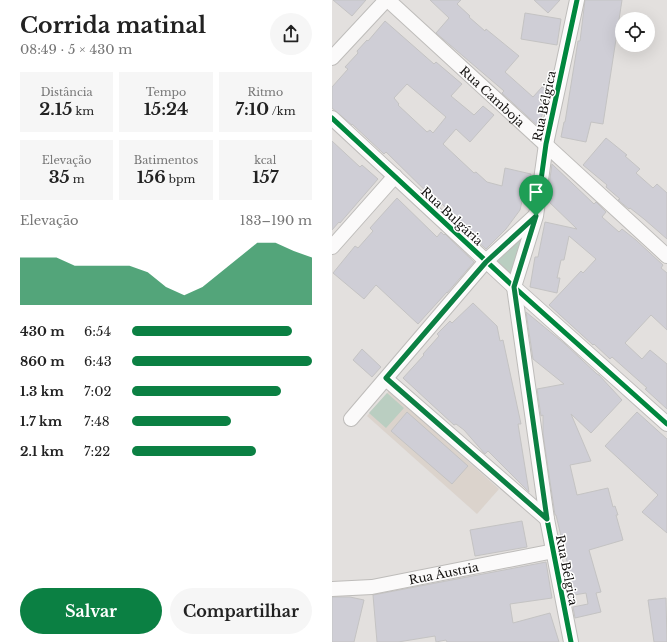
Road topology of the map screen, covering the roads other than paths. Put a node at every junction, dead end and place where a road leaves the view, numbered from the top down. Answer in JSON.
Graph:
{"nodes":[{"id":1,"x":387,"y":0,"type":"edge"},
{"id":2,"x":576,"y":0,"type":"edge"},
{"id":3,"x":332,"y":58,"type":"edge"},
{"id":4,"x":332,"y":118,"type":"edge"},
{"id":5,"x":546,"y":144,"type":"junction"},
{"id":6,"x":395,"y":176,"type":"junction"},
{"id":7,"x":536,"y":216,"type":"junction"},
{"id":8,"x":332,"y":247,"type":"edge"},
{"id":9,"x":667,"y":256,"type":"edge"},
{"id":10,"x":486,"y":262,"type":"junction"},
{"id":11,"x":514,"y":287,"type":"junction"},
{"id":12,"x":386,"y":378,"type":"junction"},
{"id":13,"x":351,"y":419,"type":"dead end"},
{"id":14,"x":667,"y":424,"type":"edge"},
{"id":15,"x":547,"y":519,"type":"junction"},
{"id":16,"x":554,"y":551,"type":"junction"},
{"id":17,"x":332,"y":589,"type":"edge"},
{"id":18,"x":572,"y":642,"type":"edge"}],
"edges":[{"from":1,"to":3,"type":"street"},
{"from":1,"to":5,"type":"street","name":"Rua Camboja"},
{"from":2,"to":5,"type":"street","name":"Rua Bélgica"},
{"from":4,"to":6,"type":"street","name":"Rua Bulgária"},
{"from":5,"to":7,"type":"street","name":"Rua Bélgica"},
{"from":5,"to":9,"type":"street","name":"Rua Camboja"},
{"from":6,"to":8,"type":"street"},
{"from":6,"to":10,"type":"street","name":"Rua Bulgária"},
{"from":7,"to":10,"type":"street"},
{"from":7,"to":11,"type":"street","name":"Rua Bélgica"},
{"from":10,"to":11,"type":"street","name":"Rua Bulgária"},
{"from":10,"to":12,"type":"street"},
{"from":11,"to":14,"type":"street","name":"Rua Bulgária"},
{"from":11,"to":15,"type":"street","name":"Rua Bélgica"},
{"from":12,"to":13,"type":"street"},
{"from":12,"to":15,"type":"street"},
{"from":15,"to":16,"type":"street","name":"Rua Bélgica"},
{"from":16,"to":17,"type":"street","name":"Rua Áustria"},
{"from":16,"to":18,"type":"street","name":"Rua Bélgica"}]}
